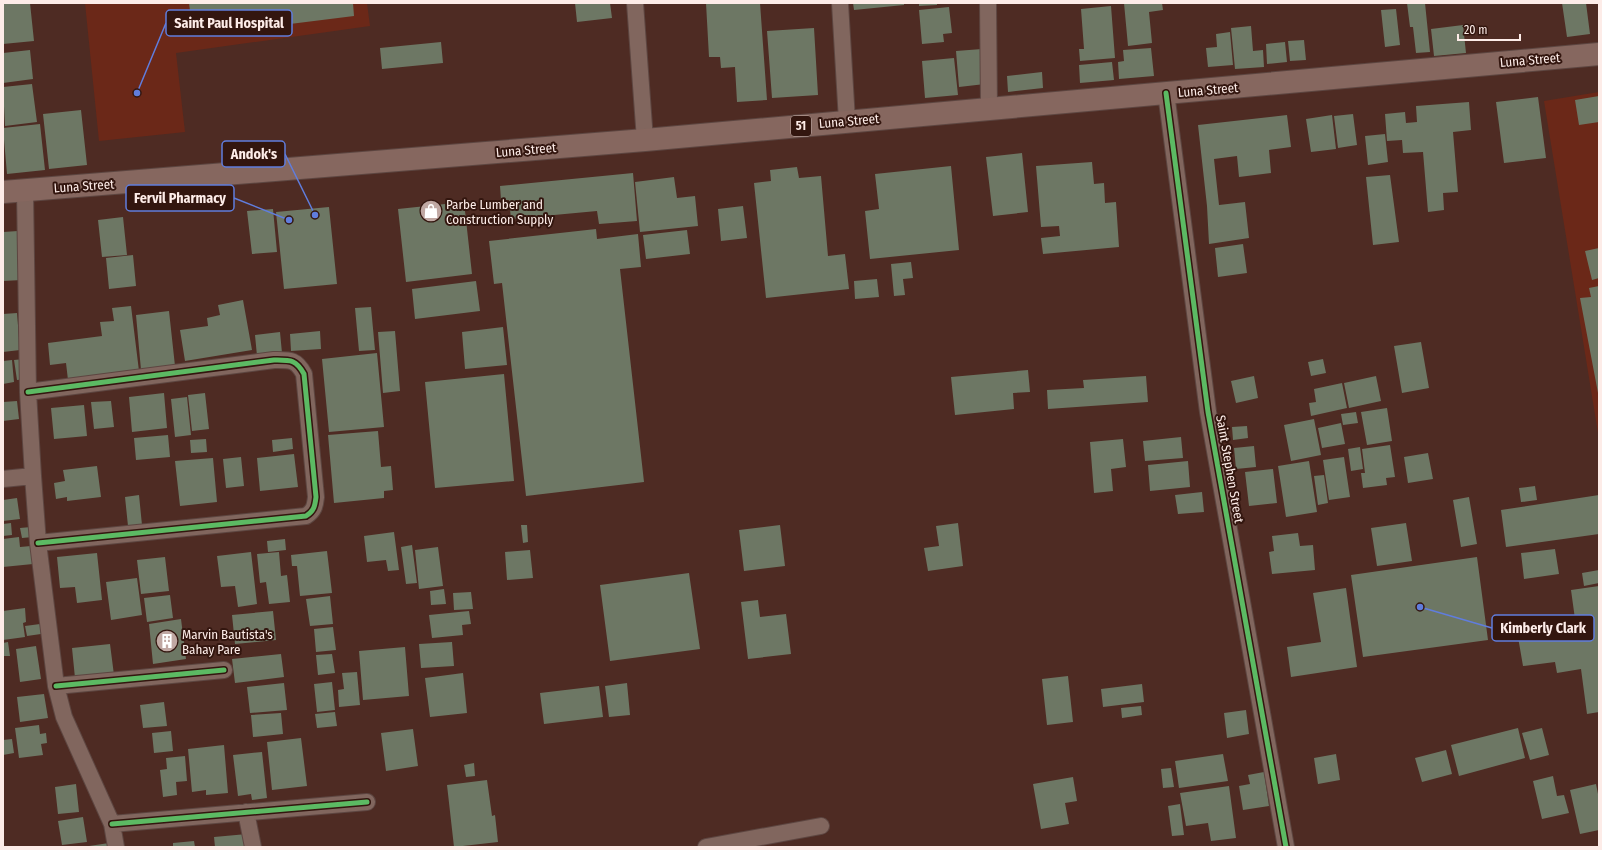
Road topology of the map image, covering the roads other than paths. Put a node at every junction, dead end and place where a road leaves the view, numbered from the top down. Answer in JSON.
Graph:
{"nodes":[{"id":1,"x":635,"y":3,"type":"edge"},
{"id":2,"x":840,"y":3,"type":"edge"},
{"id":3,"x":988,"y":3,"type":"edge"},
{"id":4,"x":1599,"y":54,"type":"edge"},
{"id":5,"x":1166,"y":93,"type":"junction"},
{"id":6,"x":989,"y":109,"type":"junction"},
{"id":7,"x":846,"y":121,"type":"junction"},
{"id":8,"x":645,"y":140,"type":"junction"},
{"id":9,"x":25,"y":191,"type":"junction"},
{"id":10,"x":3,"y":192,"type":"edge"},
{"id":11,"x":28,"y":392,"type":"junction"},
{"id":12,"x":33,"y":476,"type":"junction"},
{"id":13,"x":3,"y":479,"type":"edge"},
{"id":14,"x":38,"y":543,"type":"junction"},
{"id":15,"x":224,"y":670,"type":"dead end"},
{"id":16,"x":56,"y":686,"type":"junction"},
{"id":17,"x":366,"y":802,"type":"dead end"},
{"id":18,"x":246,"y":812,"type":"junction"},
{"id":19,"x":112,"y":824,"type":"junction"},
{"id":20,"x":821,"y":826,"type":"dead end"},
{"id":21,"x":116,"y":847,"type":"edge"},
{"id":22,"x":253,"y":847,"type":"edge"},
{"id":23,"x":706,"y":847,"type":"edge"},
{"id":24,"x":1286,"y":847,"type":"edge"}],
"edges":[{"from":1,"to":8,"type":"street"},
{"from":2,"to":7,"type":"street"},
{"from":3,"to":6,"type":"street"},
{"from":4,"to":5,"type":"main road","name":"Luna Street","number":"51"},
{"from":5,"to":6,"type":"main road","name":"Luna Street","number":"51"},
{"from":5,"to":24,"type":"street","name":"Saint Stephen Street"},
{"from":6,"to":7,"type":"main road","name":"Luna Street","number":"51"},
{"from":7,"to":8,"type":"main road","name":"Luna Street","number":"51"},
{"from":8,"to":9,"type":"main road","name":"Luna Street","number":"51"},
{"from":9,"to":10,"type":"main road","name":"Luna Street","number":"51"},
{"from":9,"to":11,"type":"street"},
{"from":11,"to":12,"type":"street"},
{"from":11,"to":14,"type":"street"},
{"from":12,"to":13,"type":"street"},
{"from":12,"to":14,"type":"street"},
{"from":14,"to":16,"type":"street"},
{"from":15,"to":16,"type":"street"},
{"from":16,"to":19,"type":"street"},
{"from":17,"to":18,"type":"street"},
{"from":18,"to":19,"type":"street"},
{"from":18,"to":22,"type":"street"},
{"from":19,"to":21,"type":"street"},
{"from":20,"to":23,"type":"street"}]}
